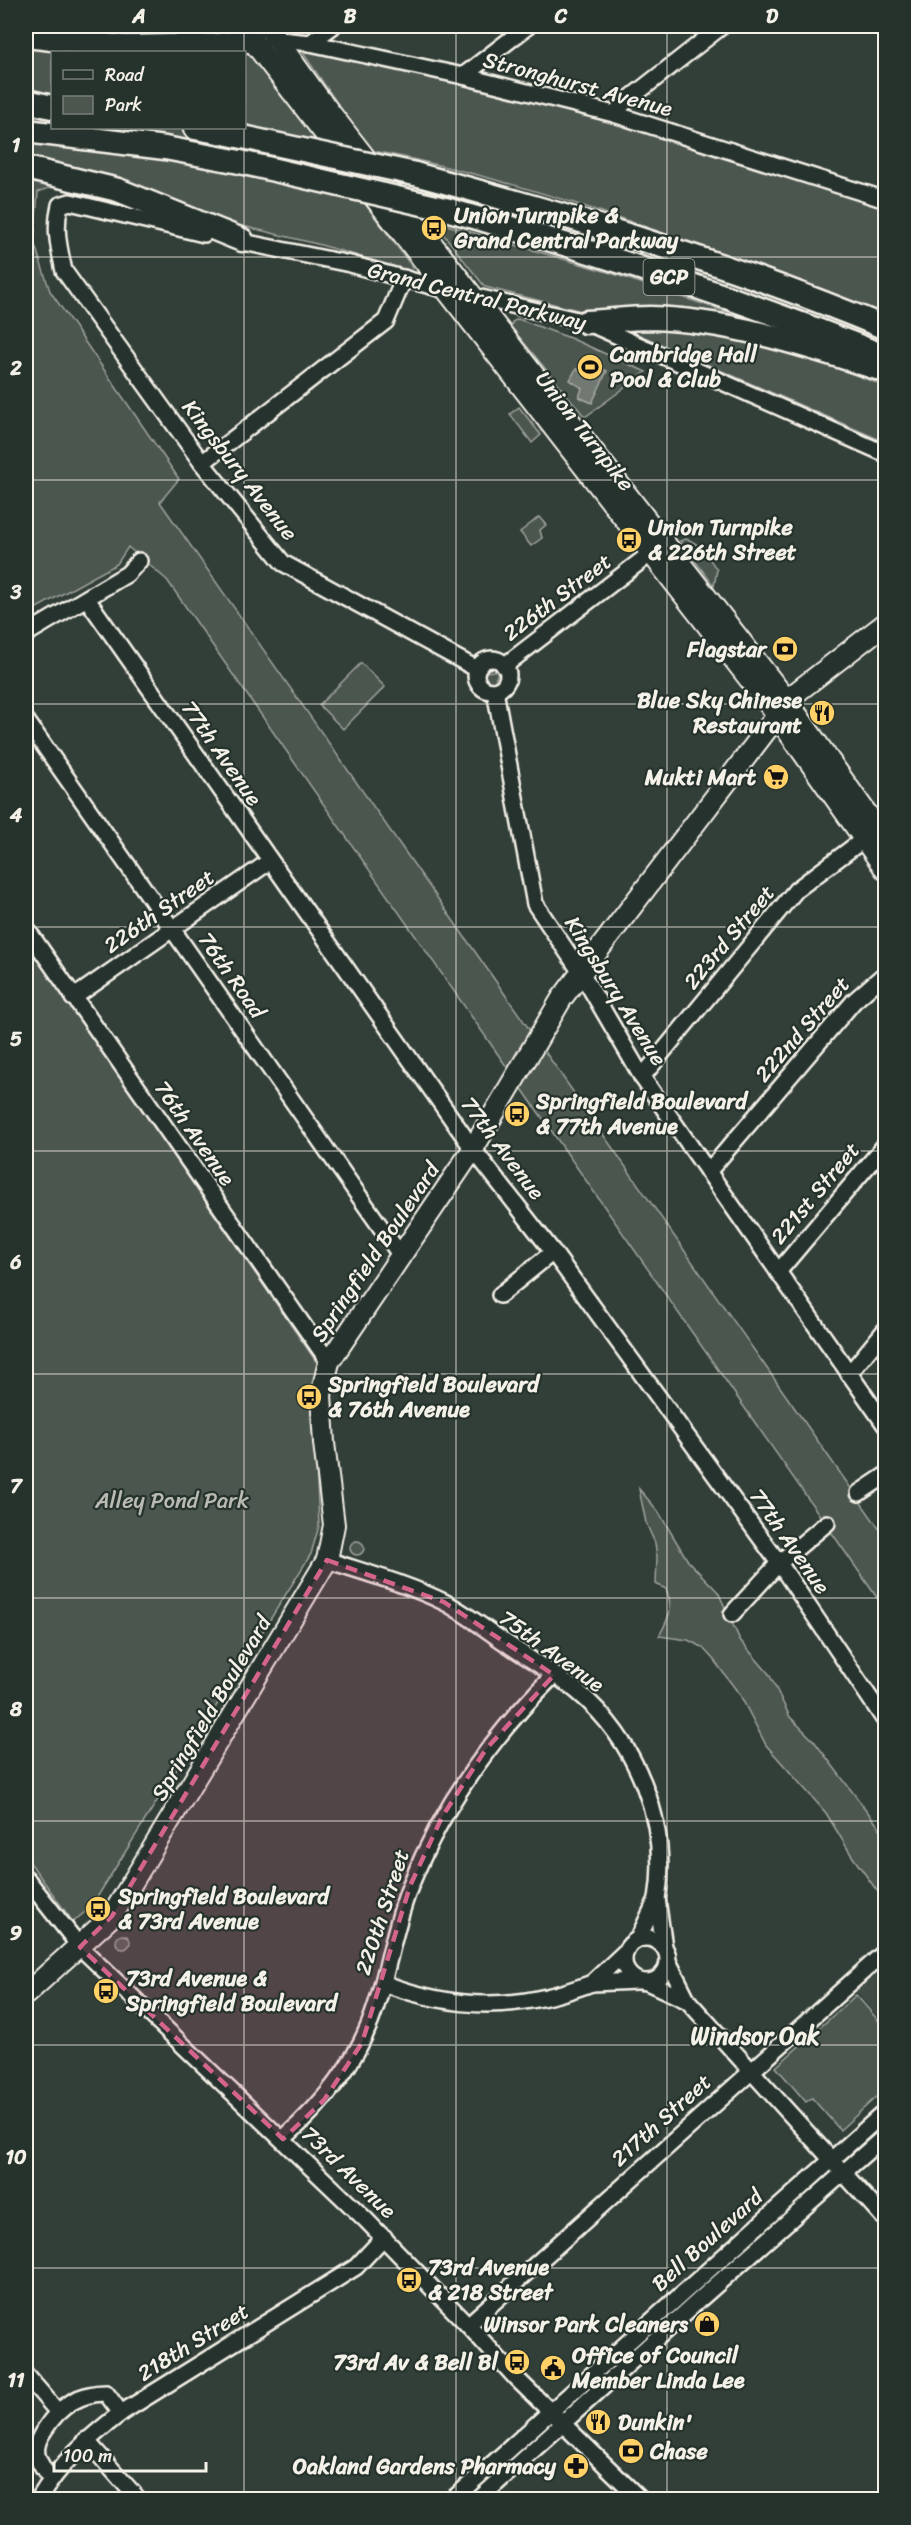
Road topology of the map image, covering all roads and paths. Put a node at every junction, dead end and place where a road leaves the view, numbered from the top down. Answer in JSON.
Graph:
{"nodes":[{"id":1,"x":333,"y":26,"type":"edge"},
{"id":2,"x":528,"y":26,"type":"edge"},
{"id":3,"x":717,"y":27,"type":"edge"},
{"id":4,"x":259,"y":32,"type":"edge"},
{"id":5,"x":28,"y":36,"type":"edge"},
{"id":6,"x":310,"y":43,"type":"junction"},
{"id":7,"x":463,"y":76,"type":"junction"},
{"id":8,"x":26,"y":103,"type":"edge"},
{"id":9,"x":51,"y":107,"type":"edge"},
{"id":10,"x":614,"y":114,"type":"junction"},
{"id":11,"x":202,"y":129,"type":"edge"},
{"id":12,"x":26,"y":133,"type":"edge"},
{"id":13,"x":26,"y":168,"type":"edge"},
{"id":14,"x":885,"y":200,"type":"edge"},
{"id":15,"x":58,"y":216,"type":"joint"},
{"id":16,"x":242,"y":240,"type":"junction"},
{"id":17,"x":404,"y":278,"type":"junction"},
{"id":18,"x":446,"y":290,"type":"junction"},
{"id":19,"x":475,"y":297,"type":"junction"},
{"id":20,"x":586,"y":322,"type":"junction"},
{"id":21,"x":885,"y":328,"type":"edge"},
{"id":22,"x":885,"y":357,"type":"edge"},
{"id":23,"x":885,"y":371,"type":"edge"},
{"id":24,"x":885,"y":454,"type":"edge"},
{"id":25,"x":202,"y":462,"type":"junction"},
{"id":26,"x":658,"y":548,"type":"junction"},
{"id":27,"x":139,"y":561,"type":"dead end"},
{"id":28,"x":87,"y":599,"type":"junction"},
{"id":29,"x":885,"y":623,"type":"edge"},
{"id":30,"x":26,"y":634,"type":"edge"},
{"id":31,"x":504,"y":666,"type":"junction"},
{"id":32,"x":477,"y":669,"type":"junction"},
{"id":33,"x":495,"y":691,"type":"junction"},
{"id":34,"x":782,"y":708,"type":"junction"},
{"id":35,"x":26,"y":720,"type":"edge"},
{"id":36,"x":878,"y":832,"type":"edge"},
{"id":37,"x":270,"y":861,"type":"junction"},
{"id":38,"x":885,"y":870,"type":"edge"},
{"id":39,"x":26,"y":928,"type":"edge"},
{"id":40,"x":172,"y":930,"type":"junction"},
{"id":41,"x":885,"y":973,"type":"edge"},
{"id":42,"x":582,"y":974,"type":"junction"},
{"id":43,"x":74,"y":998,"type":"junction"},
{"id":44,"x":642,"y":1077,"type":"junction"},
{"id":45,"x":885,"y":1144,"type":"edge"},
{"id":46,"x":473,"y":1149,"type":"junction"},
{"id":47,"x":708,"y":1172,"type":"junction"},
{"id":48,"x":553,"y":1252,"type":"junction"},
{"id":49,"x":401,"y":1256,"type":"junction"},
{"id":50,"x":778,"y":1272,"type":"junction"},
{"id":51,"x":500,"y":1295,"type":"dead end"},
{"id":52,"x":885,"y":1329,"type":"edge"},
{"id":53,"x":329,"y":1362,"type":"junction"},
{"id":54,"x":849,"y":1374,"type":"junction"},
{"id":55,"x":885,"y":1426,"type":"edge"},
{"id":56,"x":885,"y":1475,"type":"edge"},
{"id":57,"x":860,"y":1493,"type":"dead end"},
{"id":58,"x":827,"y":1523,"type":"dead end"},
{"id":59,"x":327,"y":1560,"type":"junction"},
{"id":60,"x":779,"y":1563,"type":"junction"},
{"id":61,"x":732,"y":1614,"type":"dead end"},
{"id":62,"x":554,"y":1675,"type":"junction"},
{"id":63,"x":885,"y":1722,"type":"edge"},
{"id":64,"x":26,"y":1878,"type":"edge"},
{"id":65,"x":657,"y":1899,"type":"junction"},
{"id":66,"x":638,"y":1939,"type":"junction"},
{"id":67,"x":80,"y":1947,"type":"junction"},
{"id":68,"x":664,"y":1947,"type":"junction"},
{"id":69,"x":626,"y":1951,"type":"junction"},
{"id":70,"x":885,"y":1951,"type":"edge"},
{"id":71,"x":669,"y":1964,"type":"junction"},
{"id":72,"x":643,"y":1982,"type":"junction"},
{"id":73,"x":383,"y":1983,"type":"junction"},
{"id":74,"x":592,"y":1983,"type":"junction"},
{"id":75,"x":26,"y":1994,"type":"edge"},
{"id":76,"x":688,"y":2001,"type":"junction"},
{"id":77,"x":752,"y":2070,"type":"junction"},
{"id":78,"x":885,"y":2111,"type":"edge"},
{"id":79,"x":885,"y":2135,"type":"edge"},
{"id":80,"x":283,"y":2139,"type":"junction"},
{"id":81,"x":832,"y":2159,"type":"junction"},
{"id":82,"x":843,"y":2172,"type":"junction"},
{"id":83,"x":885,"y":2220,"type":"edge"},
{"id":84,"x":384,"y":2237,"type":"junction"},
{"id":85,"x":468,"y":2325,"type":"junction"},
{"id":86,"x":26,"y":2375,"type":"edge"},
{"id":87,"x":57,"y":2411,"type":"junction"},
{"id":88,"x":551,"y":2411,"type":"junction"},
{"id":89,"x":121,"y":2413,"type":"junction"},
{"id":90,"x":563,"y":2424,"type":"junction"},
{"id":91,"x":86,"y":2440,"type":"junction"},
{"id":92,"x":50,"y":2479,"type":"junction"},
{"id":93,"x":38,"y":2499,"type":"edge"},
{"id":94,"x":139,"y":2499,"type":"edge"},
{"id":95,"x":452,"y":2499,"type":"edge"},
{"id":96,"x":478,"y":2499,"type":"edge"},
{"id":97,"x":641,"y":2499,"type":"edge"}],
"edges":[{"from":1,"to":6,"type":"street"},
{"from":2,"to":7,"type":"street"},
{"from":3,"to":10,"type":"street"},
{"from":4,"to":5,"type":"highway"},
{"from":4,"to":6,"type":"street","name":"Stronghurst Avenue"},
{"from":4,"to":18,"type":"main road","name":"Union Turnpike"},
{"from":4,"to":19,"type":"main road","name":"Union Turnpike"},
{"from":6,"to":7,"type":"street","name":"Stronghurst Avenue"},
{"from":7,"to":10,"type":"street","name":"Stronghurst Avenue"},
{"from":8,"to":9,"type":"highway"},
{"from":10,"to":14,"type":"street","name":"Stronghurst Avenue"},
{"from":11,"to":21,"type":"highway","number":"GCP","bridge":true},
{"from":12,"to":22,"type":"highway","number":"GCP","bridge":true},
{"from":13,"to":16,"type":"highway"},
{"from":15,"to":16,"type":"street","name":"Grand Central Parkway"},
{"from":15,"to":25,"type":"street","name":"Kingsbury Avenue"},
{"from":16,"to":17,"type":"street","name":"Grand Central Parkway"},
{"from":17,"to":18,"type":"street","name":"Grand Central Parkway"},
{"from":17,"to":25,"type":"street"},
{"from":18,"to":19,"type":"street","name":"Grand Central Parkway"},
{"from":18,"to":26,"type":"main road","name":"Union Turnpike"},
{"from":19,"to":20,"type":"street","name":"Grand Central Parkway"},
{"from":19,"to":26,"type":"main road","name":"Union Turnpike"},
{"from":20,"to":23,"type":"highway"},
{"from":20,"to":24,"type":"street","name":"Grand Central Parkway"},
{"from":25,"to":32,"type":"street","name":"Kingsbury Avenue"},
{"from":26,"to":31,"type":"street","name":"226th Street"},
{"from":26,"to":34,"type":"main road","name":"Union Turnpike"},
{"from":27,"to":28,"type":"street"},
{"from":28,"to":30,"type":"street"},
{"from":28,"to":37,"type":"street","name":"77th Avenue"},
{"from":29,"to":34,"type":"main road","name":"Springfield Boulevard"},
{"from":31,"to":32,"type":"street"},
{"from":31,"to":33,"type":"street"},
{"from":32,"to":33,"type":"street"},
{"from":33,"to":42,"type":"street","name":"Kingsbury Avenue"},
{"from":34,"to":36,"type":"main road","name":"Union Turnpike"},
{"from":34,"to":42,"type":"main road","name":"Springfield Boulevard"},
{"from":35,"to":40,"type":"street","name":"76th Road"},
{"from":36,"to":38,"type":"main road","name":"Union Turnpike"},
{"from":36,"to":44,"type":"street","name":"223rd Street"},
{"from":37,"to":40,"type":"street","name":"226th Street"},
{"from":37,"to":46,"type":"street","name":"77th Avenue"},
{"from":39,"to":43,"type":"street","name":"76th Avenue"},
{"from":40,"to":43,"type":"street","name":"226th Street"},
{"from":40,"to":49,"type":"street","name":"76th Road"},
{"from":41,"to":47,"type":"street","name":"222nd Street"},
{"from":42,"to":44,"type":"street","name":"Kingsbury Avenue"},
{"from":42,"to":46,"type":"main road","name":"Springfield Boulevard"},
{"from":43,"to":53,"type":"street","name":"76th Avenue"},
{"from":44,"to":47,"type":"street","name":"Kingsbury Avenue"},
{"from":45,"to":50,"type":"street","name":"221st Street"},
{"from":46,"to":48,"type":"street","name":"77th Avenue"},
{"from":46,"to":49,"type":"main road","name":"Springfield Boulevard"},
{"from":47,"to":50,"type":"street","name":"Kingsbury Avenue"},
{"from":48,"to":51,"type":"street"},
{"from":48,"to":60,"type":"street","name":"77th Avenue"},
{"from":49,"to":53,"type":"main road","name":"Springfield Boulevard"},
{"from":50,"to":54,"type":"street","name":"Kingsbury Avenue"},
{"from":52,"to":54,"type":"street"},
{"from":53,"to":59,"type":"main road","name":"Springfield Boulevard"},
{"from":54,"to":55,"type":"street","name":"Kingsbury Avenue"},
{"from":56,"to":57,"type":"street"},
{"from":58,"to":60,"type":"street"},
{"from":59,"to":62,"type":"street","name":"75th Avenue"},
{"from":59,"to":67,"type":"main road","name":"Springfield Boulevard"},
{"from":60,"to":61,"type":"street"},
{"from":60,"to":63,"type":"street","name":"77th Avenue"},
{"from":62,"to":65,"type":"street","name":"75th Avenue"},
{"from":62,"to":73,"type":"street","name":"220th Street"},
{"from":64,"to":67,"type":"street","name":"73rd Avenue"},
{"from":65,"to":66,"type":"street","name":"75th Avenue"},
{"from":65,"to":68,"type":"street","name":"75th Avenue"},
{"from":66,"to":68,"type":"street"},
{"from":66,"to":69,"type":"street"},
{"from":67,"to":75,"type":"main road","name":"Springfield Boulevard"},
{"from":67,"to":80,"type":"street","name":"73rd Avenue"},
{"from":68,"to":71,"type":"street"},
{"from":69,"to":72,"type":"street"},
{"from":69,"to":74,"type":"street"},
{"from":70,"to":77,"type":"street","name":"217th Street"},
{"from":71,"to":72,"type":"street"},
{"from":71,"to":76,"type":"street"},
{"from":72,"to":74,"type":"street"},
{"from":72,"to":76,"type":"street"},
{"from":73,"to":74,"type":"street"},
{"from":73,"to":80,"type":"street","name":"220th Street"},
{"from":76,"to":77,"type":"street"},
{"from":77,"to":81,"type":"street"},
{"from":77,"to":85,"type":"street","name":"217th Street"},
{"from":78,"to":81,"type":"street","name":"Bell Boulevard"},
{"from":79,"to":82,"type":"street","name":"Bell Boulevard"},
{"from":80,"to":84,"type":"street","name":"73rd Avenue"},
{"from":81,"to":82,"type":"street"},
{"from":81,"to":88,"type":"street","name":"Bell Boulevard"},
{"from":82,"to":83,"type":"street"},
{"from":82,"to":90,"type":"street","name":"Bell Boulevard"},
{"from":84,"to":85,"type":"street","name":"73rd Avenue"},
{"from":84,"to":89,"type":"street","name":"218th Street"},
{"from":85,"to":88,"type":"street","name":"73rd Avenue"},
{"from":86,"to":87,"type":"street"},
{"from":87,"to":89,"type":"street"},
{"from":87,"to":92,"type":"street"},
{"from":88,"to":90,"type":"street","name":"73rd Avenue"},
{"from":88,"to":95,"type":"street","name":"Bell Boulevard"},
{"from":89,"to":91,"type":"street","name":"218th Street"},
{"from":90,"to":96,"type":"street","name":"Bell Boulevard"},
{"from":90,"to":97,"type":"street","name":"73rd Avenue"},
{"from":91,"to":92,"type":"street","name":"218th Street"},
{"from":91,"to":94,"type":"street"},
{"from":92,"to":93,"type":"street","name":"218th Street"}]}
